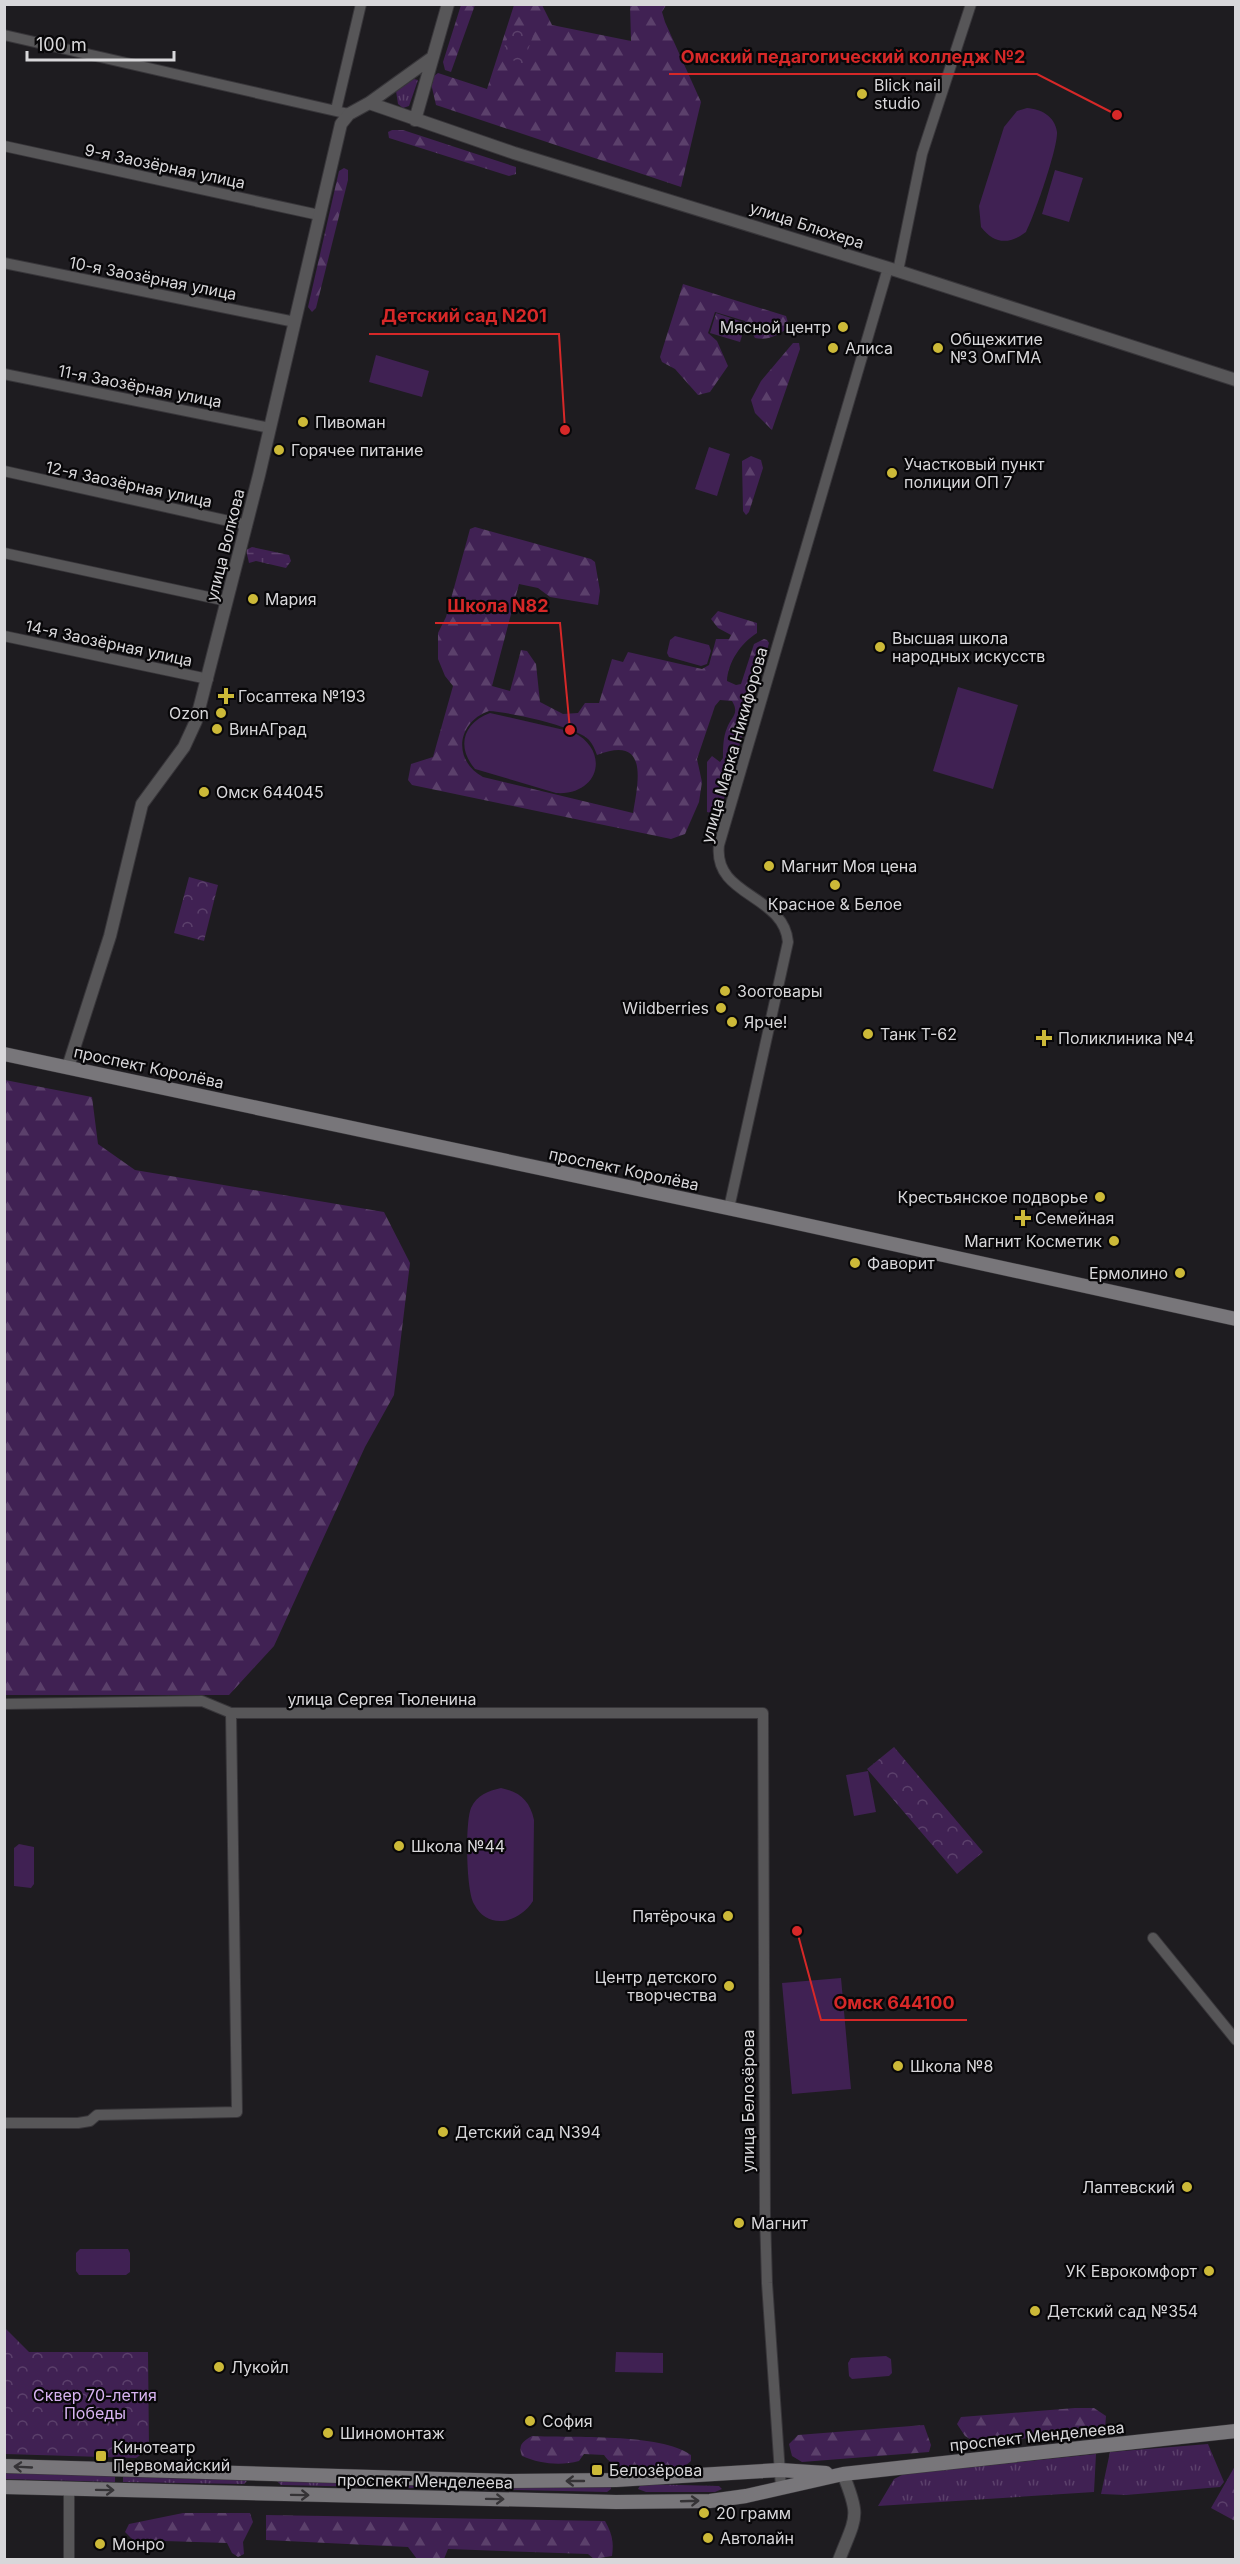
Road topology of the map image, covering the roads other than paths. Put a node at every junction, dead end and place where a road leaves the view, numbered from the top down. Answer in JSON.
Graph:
{"nodes":[{"id":1,"x":448,"y":4,"type":"edge"},
{"id":2,"x":971,"y":4,"type":"edge"},
{"id":3,"x":360,"y":5,"type":"edge"},
{"id":4,"x":4,"y":35,"type":"edge"},
{"id":5,"x":433,"y":57,"type":"junction"},
{"id":6,"x":369,"y":103,"type":"junction"},
{"id":7,"x":336,"y":110,"type":"junction"},
{"id":8,"x":349,"y":114,"type":"junction"},
{"id":9,"x":415,"y":120,"type":"junction"},
{"id":10,"x":4,"y":146,"type":"edge"},
{"id":11,"x":319,"y":215,"type":"junction"},
{"id":12,"x":4,"y":263,"type":"edge"},
{"id":13,"x":893,"y":269,"type":"junction"},
{"id":14,"x":295,"y":322,"type":"junction"},
{"id":15,"x":4,"y":374,"type":"edge"},
{"id":16,"x":1236,"y":380,"type":"edge"},
{"id":17,"x":270,"y":428,"type":"junction"},
{"id":18,"x":4,"y":471,"type":"edge"},
{"id":19,"x":247,"y":525,"type":"junction"},
{"id":20,"x":4,"y":553,"type":"edge"},
{"id":21,"x":227,"y":601,"type":"junction"},
{"id":22,"x":4,"y":636,"type":"edge"},
{"id":23,"x":208,"y":680,"type":"junction"},
{"id":24,"x":4,"y":1054,"type":"edge"},
{"id":25,"x":68,"y":1067,"type":"junction"},
{"id":26,"x":729,"y":1208,"type":"junction"},
{"id":27,"x":1236,"y":1319,"type":"edge"},
{"id":28,"x":4,"y":1704,"type":"edge"},
{"id":29,"x":231,"y":1713,"type":"junction"},
{"id":30,"x":763,"y":1713,"type":"joint"},
{"id":31,"x":1153,"y":1938,"type":"dead end"},
{"id":32,"x":1236,"y":2040,"type":"edge"},
{"id":33,"x":4,"y":2123,"type":"edge"},
{"id":34,"x":1236,"y":2431,"type":"edge"},
{"id":35,"x":4,"y":2466,"type":"edge"},
{"id":36,"x":780,"y":2470,"type":"junction"},
{"id":37,"x":843,"y":2474,"type":"junction"},
{"id":38,"x":260,"y":2475,"type":"junction"},
{"id":39,"x":4,"y":2487,"type":"edge"},
{"id":40,"x":781,"y":2488,"type":"junction"},
{"id":41,"x":69,"y":2489,"type":"junction"},
{"id":42,"x":259,"y":2494,"type":"junction"},
{"id":43,"x":69,"y":2559,"type":"edge"},
{"id":44,"x":838,"y":2559,"type":"edge"}],
"edges":[{"from":1,"to":5,"type":"street"},
{"from":2,"to":13,"type":"street","name":"улица Марка Никифорова"},
{"from":3,"to":7,"type":"street"},
{"from":4,"to":7,"type":"street"},
{"from":5,"to":6,"type":"street"},
{"from":5,"to":9,"type":"street"},
{"from":6,"to":8,"type":"street"},
{"from":6,"to":9,"type":"street","name":"улица Блюхера"},
{"from":7,"to":8,"type":"street"},
{"from":8,"to":11,"type":"street","name":"улица Волкова"},
{"from":9,"to":13,"type":"street","name":"улица Блюхера"},
{"from":10,"to":11,"type":"street","name":"9-я Заозёрная улица"},
{"from":11,"to":14,"type":"street","name":"улица Волкова"},
{"from":12,"to":14,"type":"street","name":"10-я Заозёрная улица"},
{"from":13,"to":16,"type":"street","name":"улица Блюхера"},
{"from":13,"to":26,"type":"street","name":"улица Марка Никифорова"},
{"from":14,"to":17,"type":"street","name":"улица Волкова"},
{"from":15,"to":17,"type":"street","name":"11-я Заозёрная улица"},
{"from":17,"to":19,"type":"street","name":"улица Волкова"},
{"from":18,"to":19,"type":"street","name":"12-я Заозёрная улица"},
{"from":19,"to":21,"type":"street","name":"улица Волкова"},
{"from":20,"to":21,"type":"street"},
{"from":21,"to":23,"type":"street","name":"улица Волкова"},
{"from":22,"to":23,"type":"street","name":"14-я Заозёрная улица"},
{"from":23,"to":25,"type":"street","name":"улица Волкова"},
{"from":24,"to":25,"type":"main road","name":"проспект Королёва"},
{"from":25,"to":26,"type":"main road","name":"проспект Королёва"},
{"from":26,"to":27,"type":"main road","name":"проспект Королёва"},
{"from":28,"to":29,"type":"street","name":"улица Сергея Тюленина"},
{"from":29,"to":30,"type":"street","name":"улица Сергея Тюленина"},
{"from":29,"to":33,"type":"street"},
{"from":30,"to":36,"type":"street","name":"улица Белозёрова"},
{"from":31,"to":32,"type":"street"},
{"from":34,"to":37,"type":"main road","name":"проспект Менделеева"},
{"from":38,"to":35,"type":"main road","name":"проспект Менделеева","one_way":true},
{"from":36,"to":37,"type":"main road","name":"проспект Менделеева"},
{"from":36,"to":38,"type":"main road","name":"проспект Менделеева","one_way":true},
{"from":36,"to":40,"type":"street","name":"улица Белозёрова"},
{"from":37,"to":40,"type":"main road","name":"проспект Менделеева"},
{"from":37,"to":44,"type":"street"},
{"from":38,"to":42,"type":"main road"},
{"from":39,"to":41,"type":"main road","name":"проспект Менделеева"},
{"from":42,"to":40,"type":"main road","name":"проспект Менделеева","one_way":true},
{"from":41,"to":42,"type":"main road","name":"проспект Менделеева","one_way":true},
{"from":41,"to":43,"type":"street"}]}
